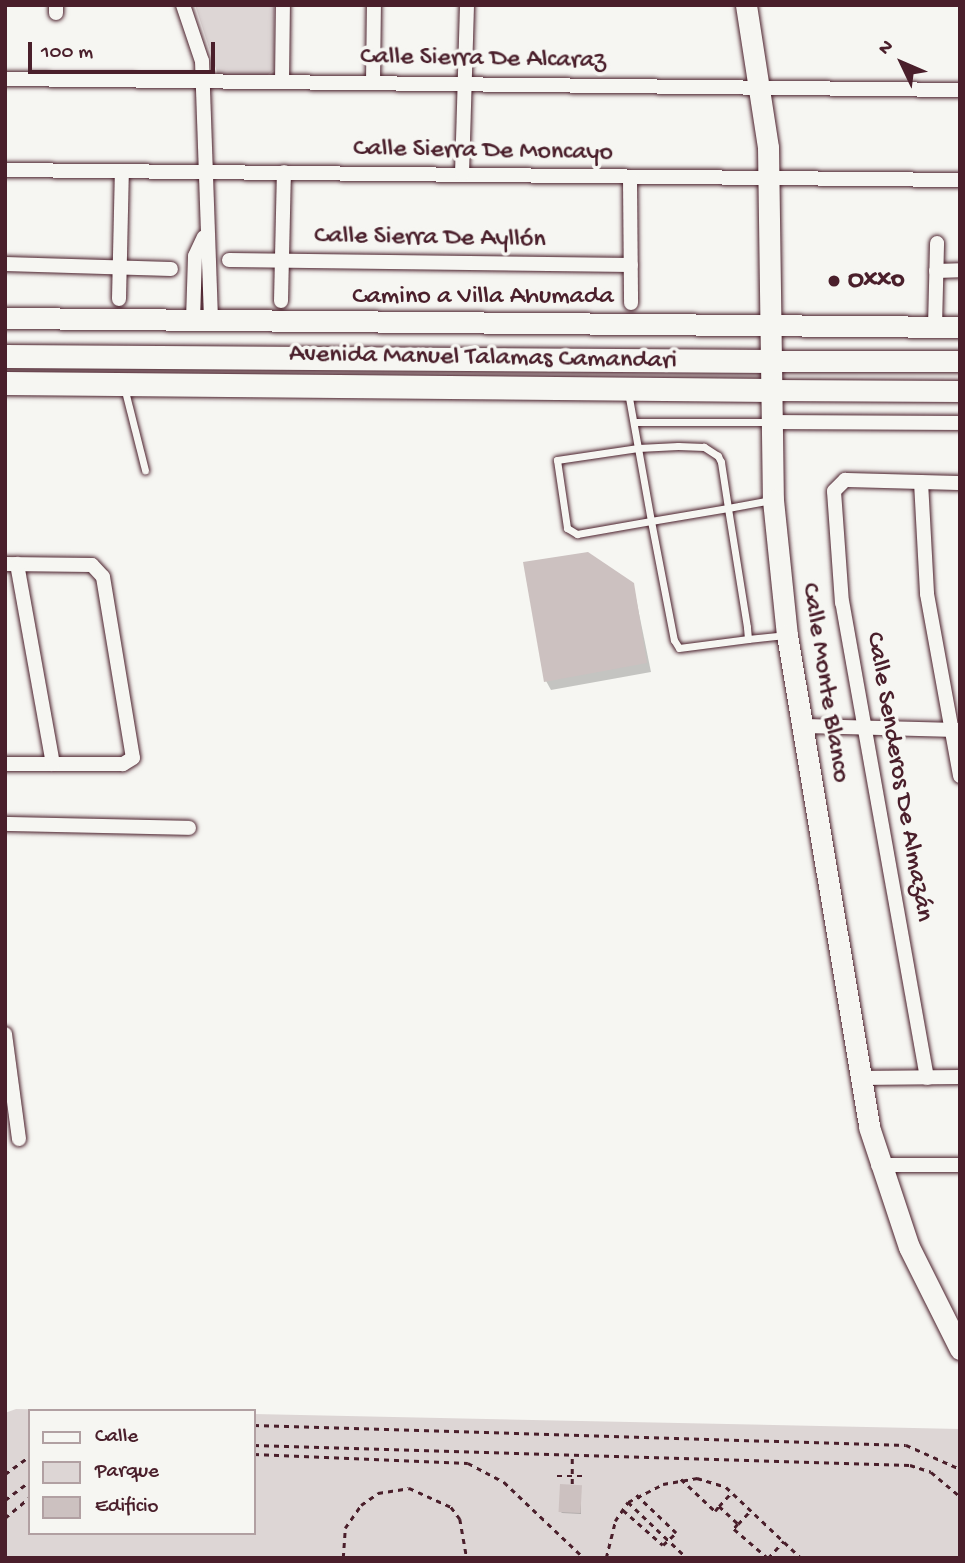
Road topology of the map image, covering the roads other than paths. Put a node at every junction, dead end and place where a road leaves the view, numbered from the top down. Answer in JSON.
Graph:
{"nodes":[{"id":1,"x":183,"y":5,"type":"edge"},
{"id":2,"x":283,"y":5,"type":"edge"},
{"id":3,"x":374,"y":5,"type":"edge"},
{"id":4,"x":467,"y":5,"type":"edge"},
{"id":5,"x":746,"y":5,"type":"edge"},
{"id":6,"x":5,"y":79,"type":"edge"},
{"id":7,"x":282,"y":82,"type":"junction"},
{"id":8,"x":373,"y":82,"type":"junction"},
{"id":9,"x":204,"y":84,"type":"junction"},
{"id":10,"x":465,"y":85,"type":"junction"},
{"id":11,"x":761,"y":90,"type":"junction"},
{"id":12,"x":960,"y":90,"type":"edge"},
{"id":13,"x":5,"y":170,"type":"edge"},
{"id":14,"x":122,"y":171,"type":"junction"},
{"id":15,"x":204,"y":172,"type":"junction"},
{"id":16,"x":284,"y":172,"type":"junction"},
{"id":17,"x":462,"y":174,"type":"junction"},
{"id":18,"x":631,"y":180,"type":"junction"},
{"id":19,"x":770,"y":180,"type":"junction"},
{"id":20,"x":960,"y":180,"type":"edge"},
{"id":21,"x":937,"y":243,"type":"dead end"},
{"id":22,"x":229,"y":260,"type":"dead end"},
{"id":23,"x":282,"y":262,"type":"junction"},
{"id":24,"x":5,"y":264,"type":"edge"},
{"id":25,"x":631,"y":265,"type":"junction"},
{"id":26,"x":119,"y":267,"type":"junction"},
{"id":27,"x":172,"y":269,"type":"dead end"},
{"id":28,"x":960,"y":270,"type":"edge"},
{"id":29,"x":936,"y":271,"type":"junction"},
{"id":30,"x":119,"y":299,"type":"dead end"},
{"id":31,"x":281,"y":301,"type":"dead end"},
{"id":32,"x":631,"y":303,"type":"dead end"},
{"id":33,"x":5,"y":318,"type":"edge"},
{"id":34,"x":202,"y":320,"type":"junction"},
{"id":35,"x":773,"y":326,"type":"junction"},
{"id":36,"x":935,"y":327,"type":"junction"},
{"id":37,"x":960,"y":327,"type":"edge"},
{"id":38,"x":5,"y":356,"type":"edge"},
{"id":39,"x":773,"y":361,"type":"junction"},
{"id":40,"x":960,"y":361,"type":"edge"},
{"id":41,"x":5,"y":383,"type":"edge"},
{"id":42,"x":123,"y":383,"type":"junction"},
{"id":43,"x":628,"y":388,"type":"junction"},
{"id":44,"x":772,"y":390,"type":"junction"},
{"id":45,"x":960,"y":391,"type":"edge"},
{"id":46,"x":634,"y":422,"type":"junction"},
{"id":47,"x":773,"y":422,"type":"junction"},
{"id":48,"x":960,"y":423,"type":"edge"},
{"id":49,"x":638,"y":447,"type":"junction"},
{"id":50,"x":145,"y":471,"type":"dead end"},
{"id":51,"x":921,"y":482,"type":"junction"},
{"id":52,"x":960,"y":483,"type":"edge"},
{"id":53,"x":773,"y":500,"type":"junction"},
{"id":54,"x":728,"y":508,"type":"junction"},
{"id":55,"x":651,"y":521,"type":"junction"},
{"id":56,"x":11,"y":564,"type":"edge"},
{"id":57,"x":787,"y":635,"type":"junction"},
{"id":58,"x":748,"y":639,"type":"junction"},
{"id":59,"x":803,"y":726,"type":"junction"},
{"id":60,"x":864,"y":727,"type":"junction"},
{"id":61,"x":955,"y":730,"type":"edge"},
{"id":62,"x":5,"y":764,"type":"edge"},
{"id":63,"x":53,"y":764,"type":"junction"},
{"id":64,"x":960,"y":776,"type":"edge"},
{"id":65,"x":5,"y":824,"type":"edge"},
{"id":66,"x":189,"y":828,"type":"dead end"},
{"id":67,"x":5,"y":1034,"type":"edge"},
{"id":68,"x":960,"y":1077,"type":"edge"},
{"id":69,"x":858,"y":1078,"type":"junction"},
{"id":70,"x":927,"y":1078,"type":"junction"},
{"id":71,"x":19,"y":1139,"type":"dead end"},
{"id":72,"x":878,"y":1165,"type":"junction"},
{"id":73,"x":960,"y":1165,"type":"edge"},
{"id":74,"x":960,"y":1349,"type":"edge"}],
"edges":[{"from":1,"to":9,"type":"street"},
{"from":2,"to":7,"type":"street"},
{"from":3,"to":8,"type":"street"},
{"from":4,"to":10,"type":"street"},
{"from":5,"to":11,"type":"street","name":"Calle Monte Blanco"},
{"from":6,"to":9,"type":"street","name":"Calle Sierra De Alcaraz"},
{"from":7,"to":8,"type":"street","name":"Calle Sierra De Alcaraz"},
{"from":7,"to":9,"type":"street","name":"Calle Sierra De Alcaraz"},
{"from":8,"to":10,"type":"street","name":"Calle Sierra De Alcaraz"},
{"from":9,"to":15,"type":"street"},
{"from":10,"to":11,"type":"street","name":"Calle Sierra De Alcaraz"},
{"from":10,"to":17,"type":"street"},
{"from":11,"to":12,"type":"street","name":"Calle Sierra De Alcaraz"},
{"from":11,"to":19,"type":"street","name":"Calle Monte Blanco"},
{"from":13,"to":14,"type":"street","name":"Calle Sierra De Moncayo"},
{"from":14,"to":15,"type":"street","name":"Calle Sierra De Moncayo"},
{"from":14,"to":26,"type":"street"},
{"from":15,"to":16,"type":"street","name":"Calle Sierra De Moncayo"},
{"from":15,"to":34,"type":"street"},
{"from":16,"to":17,"type":"street","name":"Calle Sierra De Moncayo"},
{"from":16,"to":23,"type":"street"},
{"from":17,"to":18,"type":"street","name":"Calle Sierra De Moncayo"},
{"from":18,"to":19,"type":"street","name":"Calle Sierra De Moncayo"},
{"from":18,"to":25,"type":"street"},
{"from":19,"to":20,"type":"street","name":"Calle Sierra De Moncayo"},
{"from":19,"to":35,"type":"street","name":"Calle Monte Blanco"},
{"from":21,"to":29,"type":"street"},
{"from":22,"to":23,"type":"street","name":"Calle Sierra De Ayllón"},
{"from":23,"to":25,"type":"street","name":"Calle Sierra De Ayllón"},
{"from":23,"to":31,"type":"street"},
{"from":24,"to":26,"type":"street"},
{"from":25,"to":32,"type":"street"},
{"from":26,"to":27,"type":"street"},
{"from":26,"to":30,"type":"street"},
{"from":28,"to":29,"type":"street"},
{"from":29,"to":36,"type":"street"},
{"from":33,"to":34,"type":"street","name":"Camino a Villa Ahumada"},
{"from":34,"to":35,"type":"street","name":"Camino a Villa Ahumada"},
{"from":35,"to":36,"type":"street","name":"Camino a Villa Ahumada"},
{"from":35,"to":39,"type":"street","name":"Calle Monte Blanco"},
{"from":36,"to":37,"type":"street","name":"Camino a Villa Ahumada"},
{"from":38,"to":39,"type":"main road","name":"Avenida Manuel Talamas Camandari"},
{"from":39,"to":40,"type":"street","name":"Avenida Manuel Talamas Camandari"},
{"from":39,"to":44,"type":"street","name":"Calle Monte Blanco"},
{"from":41,"to":42,"type":"main road","name":"Avenida Manuel Talamas Camandari"},
{"from":42,"to":43,"type":"main road","name":"Avenida Manuel Talamas Camandari"},
{"from":42,"to":50,"type":"lane"},
{"from":43,"to":44,"type":"main road","name":"Avenida Manuel Talamas Camandari"},
{"from":43,"to":46,"type":"lane"},
{"from":44,"to":45,"type":"street","name":"Avenida Manuel Talamas Camandari"},
{"from":44,"to":47,"type":"street","name":"Calle Monte Blanco"},
{"from":46,"to":47,"type":"lane"},
{"from":46,"to":49,"type":"lane"},
{"from":47,"to":48,"type":"street"},
{"from":47,"to":53,"type":"street","name":"Calle Monte Blanco"},
{"from":49,"to":54,"type":"lane"},
{"from":49,"to":55,"type":"lane"},
{"from":49,"to":55,"type":"lane"},
{"from":51,"to":52,"type":"street"},
{"from":51,"to":60,"type":"street","name":"Calle Senderos De Almazán"},
{"from":51,"to":61,"type":"street"},
{"from":53,"to":54,"type":"lane"},
{"from":53,"to":57,"type":"street","name":"Calle Monte Blanco"},
{"from":54,"to":55,"type":"lane"},
{"from":54,"to":58,"type":"lane"},
{"from":55,"to":58,"type":"lane"},
{"from":56,"to":63,"type":"street"},
{"from":56,"to":63,"type":"street"},
{"from":57,"to":58,"type":"lane"},
{"from":57,"to":59,"type":"street","name":"Calle Monte Blanco"},
{"from":59,"to":60,"type":"street"},
{"from":59,"to":69,"type":"street","name":"Calle Monte Blanco"},
{"from":60,"to":61,"type":"street"},
{"from":60,"to":70,"type":"street","name":"Calle Senderos De Almazán"},
{"from":61,"to":64,"type":"street"},
{"from":62,"to":63,"type":"street"},
{"from":65,"to":66,"type":"street"},
{"from":67,"to":71,"type":"street"},
{"from":68,"to":70,"type":"street"},
{"from":69,"to":70,"type":"street"},
{"from":69,"to":72,"type":"street","name":"Calle Monte Blanco"},
{"from":72,"to":73,"type":"street"},
{"from":72,"to":74,"type":"street","name":"Calle Monte Blanco"}]}
